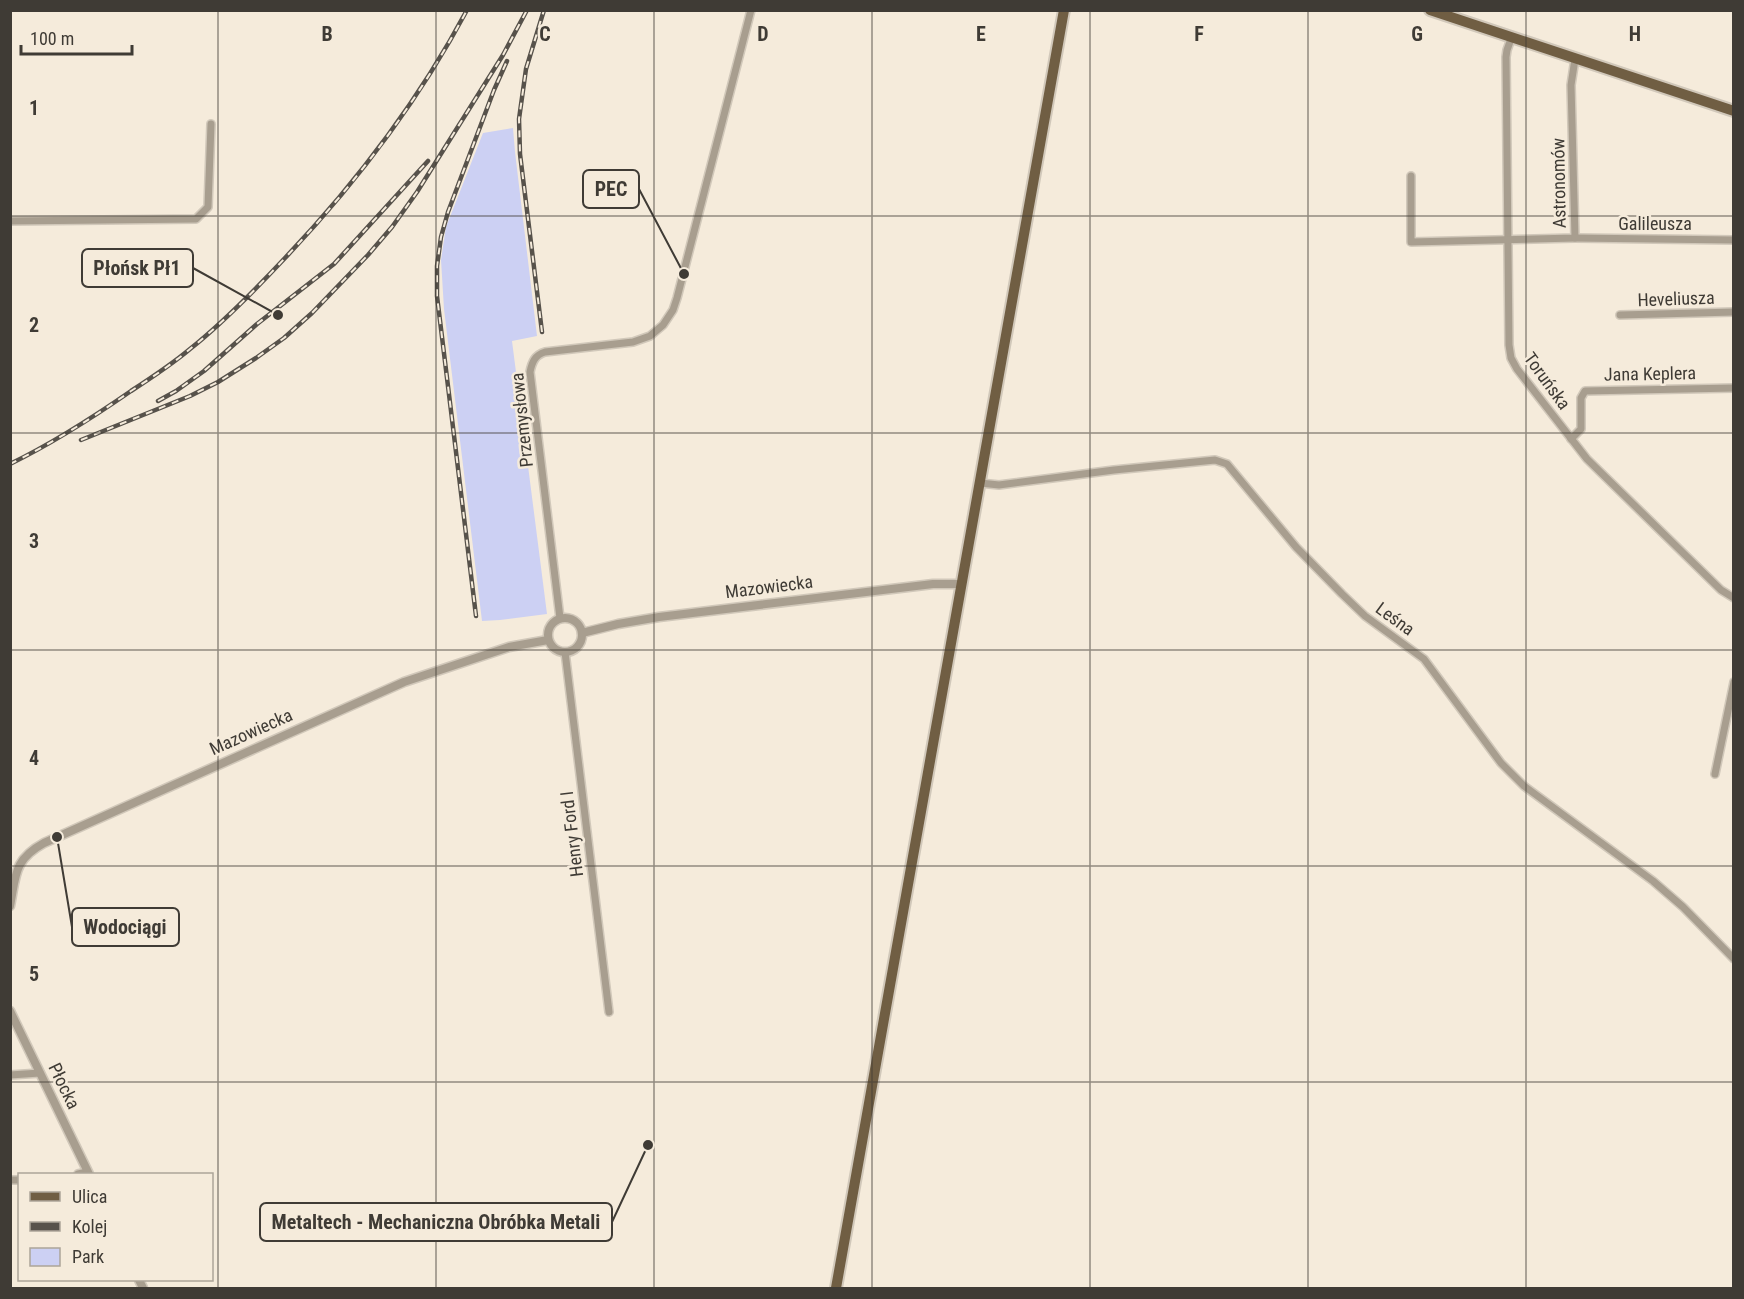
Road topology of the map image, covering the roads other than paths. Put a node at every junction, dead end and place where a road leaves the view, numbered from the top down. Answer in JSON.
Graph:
{"nodes":[{"id":1,"x":751,"y":10,"type":"edge"},
{"id":2,"x":1064,"y":10,"type":"edge"},
{"id":3,"x":1430,"y":10,"type":"edge"},
{"id":4,"x":1511,"y":39,"type":"junction"},
{"id":5,"x":1575,"y":59,"type":"junction"},
{"id":6,"x":1734,"y":111,"type":"edge"},
{"id":7,"x":211,"y":124,"type":"dead end"},
{"id":8,"x":1411,"y":176,"type":"dead end"},
{"id":9,"x":10,"y":221,"type":"edge"},
{"id":10,"x":1575,"y":238,"type":"junction"},
{"id":11,"x":1507,"y":240,"type":"junction"},
{"id":12,"x":1734,"y":240,"type":"edge"},
{"id":13,"x":1734,"y":312,"type":"edge"},
{"id":14,"x":1620,"y":315,"type":"dead end"},
{"id":15,"x":1734,"y":388,"type":"edge"},
{"id":16,"x":1571,"y":439,"type":"junction"},
{"id":17,"x":980,"y":483,"type":"junction"},
{"id":18,"x":962,"y":584,"type":"junction"},
{"id":19,"x":1734,"y":598,"type":"edge"},
{"id":20,"x":560,"y":618,"type":"junction"},
{"id":21,"x":582,"y":633,"type":"junction"},
{"id":22,"x":548,"y":640,"type":"junction"},
{"id":23,"x":565,"y":652,"type":"junction"},
{"id":24,"x":1734,"y":682,"type":"edge"},
{"id":25,"x":1715,"y":774,"type":"dead end"},
{"id":26,"x":10,"y":906,"type":"edge"},
{"id":27,"x":1734,"y":959,"type":"edge"},
{"id":28,"x":10,"y":1011,"type":"edge"},
{"id":29,"x":609,"y":1012,"type":"dead end"},
{"id":30,"x":40,"y":1073,"type":"junction"},
{"id":31,"x":10,"y":1075,"type":"edge"},
{"id":32,"x":88,"y":1173,"type":"edge"},
{"id":33,"x":836,"y":1288,"type":"edge"}],
"edges":[{"from":1,"to":20,"type":"street","name":"Przemysłowa"},
{"from":2,"to":17,"type":"main road"},
{"from":3,"to":4,"type":"main road"},
{"from":4,"to":5,"type":"main road"},
{"from":4,"to":11,"type":"street","name":"Toruńska"},
{"from":5,"to":6,"type":"main road"},
{"from":5,"to":10,"type":"street","name":"Astronomów"},
{"from":7,"to":9,"type":"street"},
{"from":8,"to":11,"type":"street"},
{"from":10,"to":11,"type":"street","name":"Astronomów"},
{"from":10,"to":12,"type":"street","name":"Galileusza"},
{"from":11,"to":16,"type":"street","name":"Toruńska"},
{"from":13,"to":14,"type":"street","name":"Heveliusza"},
{"from":15,"to":16,"type":"street","name":"Jana Keplera"},
{"from":16,"to":19,"type":"street","name":"Toruńska"},
{"from":17,"to":18,"type":"main road"},
{"from":17,"to":27,"type":"street","name":"Leśna"},
{"from":18,"to":21,"type":"street","name":"Mazowiecka"},
{"from":18,"to":33,"type":"main road"},
{"from":20,"to":21,"type":"street"},
{"from":20,"to":22,"type":"street"},
{"from":21,"to":23,"type":"street"},
{"from":22,"to":23,"type":"street"},
{"from":22,"to":26,"type":"street","name":"Mazowiecka"},
{"from":23,"to":29,"type":"street","name":"Henry Ford I"},
{"from":24,"to":25,"type":"street"},
{"from":28,"to":30,"type":"street","name":"Płocka"},
{"from":30,"to":31,"type":"street"},
{"from":30,"to":32,"type":"street","name":"Płocka"}]}
